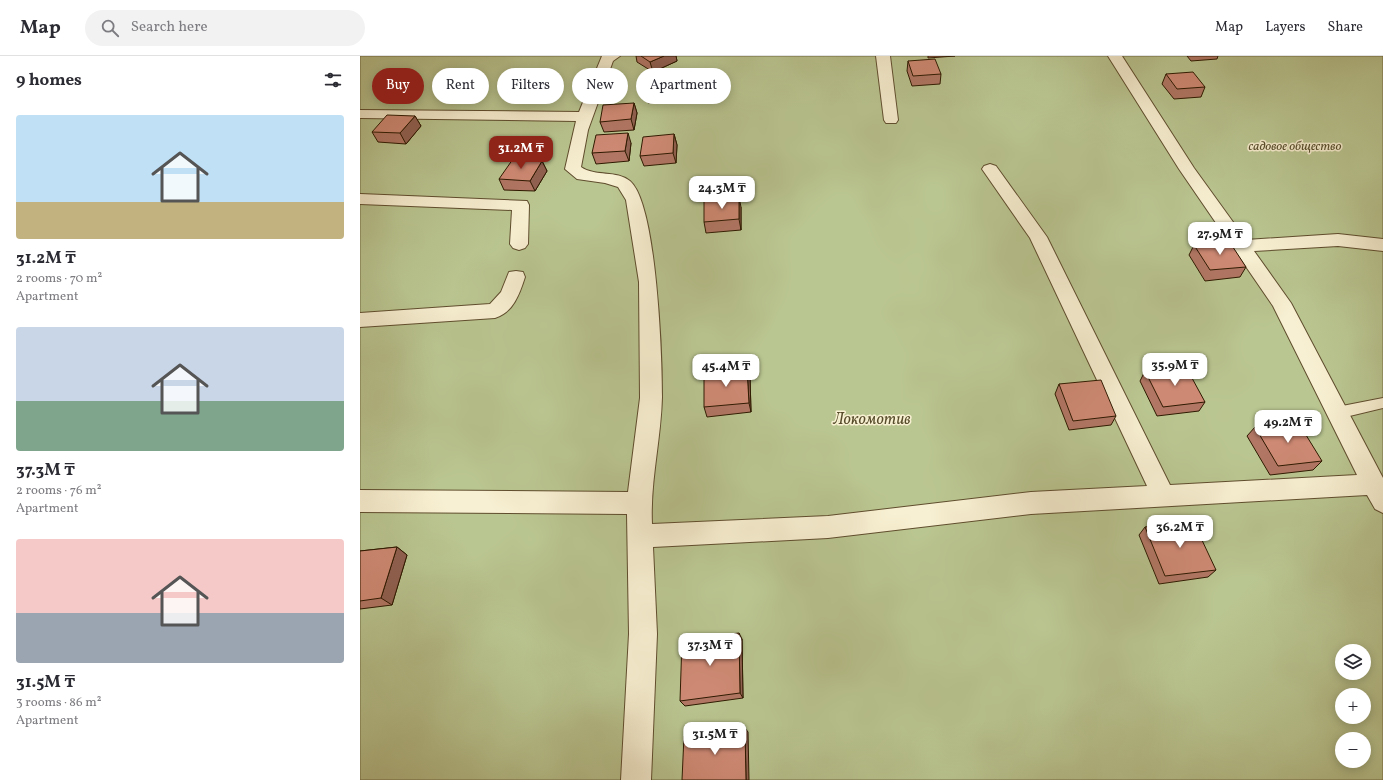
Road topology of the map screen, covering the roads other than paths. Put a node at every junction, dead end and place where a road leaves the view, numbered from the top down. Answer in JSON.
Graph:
{"nodes":[{"id":1,"x":613,"y":56,"type":"edge"},
{"id":2,"x":884,"y":56,"type":"edge"},
{"id":3,"x":1115,"y":56,"type":"edge"},
{"id":4,"x":360,"y":114,"type":"edge"},
{"id":5,"x":586,"y":116,"type":"junction"},
{"id":6,"x":891,"y":120,"type":"dead end"},
{"id":7,"x":990,"y":169,"type":"dead end"},
{"id":8,"x":360,"y":199,"type":"edge"},
{"id":9,"x":519,"y":244,"type":"dead end"},
{"id":10,"x":1383,"y":245,"type":"edge"},
{"id":11,"x":1241,"y":246,"type":"junction"},
{"id":12,"x":516,"y":277,"type":"dead end"},
{"id":13,"x":360,"y":320,"type":"edge"},
{"id":14,"x":1383,"y":403,"type":"edge"},
{"id":15,"x":1337,"y":413,"type":"junction"},
{"id":16,"x":1378,"y":493,"type":"edge"},
{"id":17,"x":1163,"y":495,"type":"junction"},
{"id":18,"x":360,"y":501,"type":"edge"},
{"id":19,"x":639,"y":503,"type":"junction"},
{"id":20,"x":640,"y":536,"type":"junction"},
{"id":21,"x":636,"y":780,"type":"edge"}],
"edges":[{"from":1,"to":5,"type":"street"},
{"from":2,"to":6,"type":"street"},
{"from":3,"to":11,"type":"street"},
{"from":4,"to":5,"type":"street"},
{"from":5,"to":19,"type":"street"},
{"from":7,"to":17,"type":"street"},
{"from":8,"to":9,"type":"street"},
{"from":10,"to":11,"type":"street"},
{"from":11,"to":15,"type":"street"},
{"from":12,"to":13,"type":"street"},
{"from":14,"to":15,"type":"lane"},
{"from":15,"to":16,"type":"street"},
{"from":16,"to":17,"type":"street"},
{"from":17,"to":20,"type":"street"},
{"from":18,"to":19,"type":"street"},
{"from":19,"to":20,"type":"street"},
{"from":20,"to":21,"type":"street"}]}
